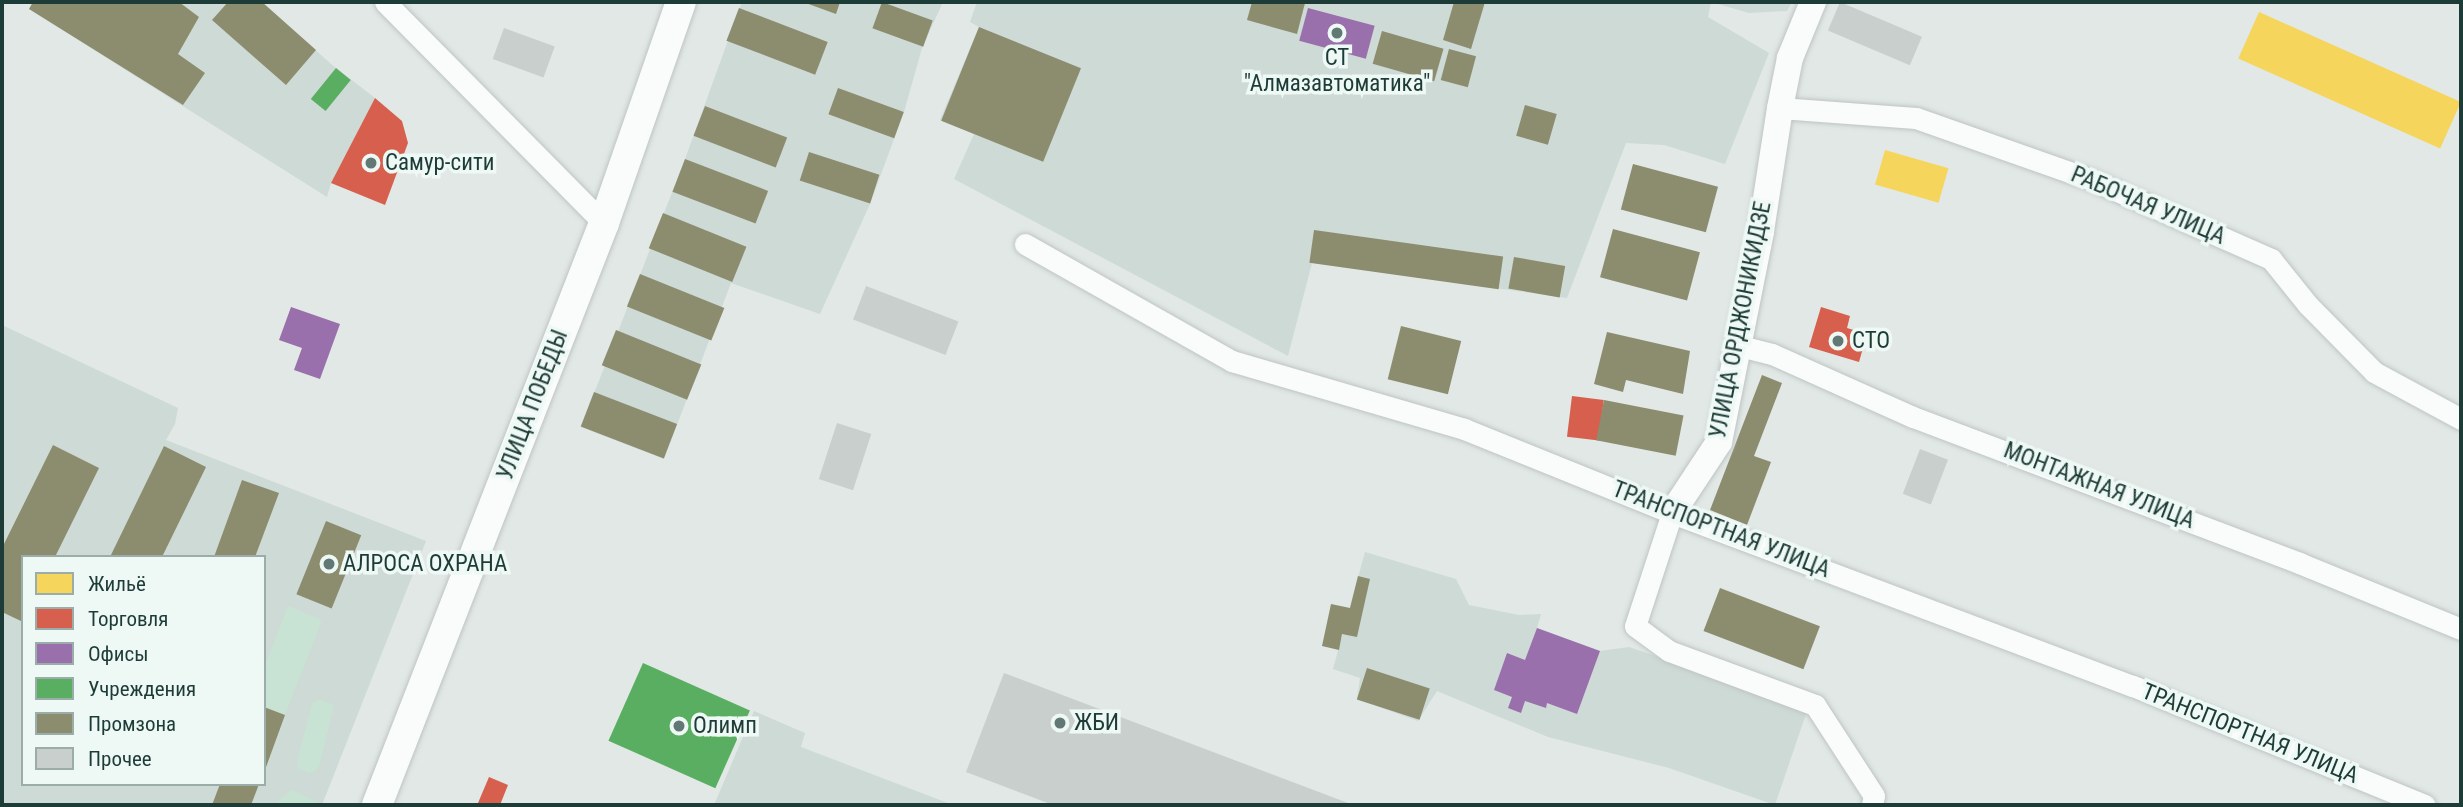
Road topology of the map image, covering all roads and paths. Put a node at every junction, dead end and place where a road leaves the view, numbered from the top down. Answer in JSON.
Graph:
{"nodes":[{"id":1,"x":385,"y":2,"type":"edge"},
{"id":2,"x":681,"y":2,"type":"edge"},
{"id":3,"x":1812,"y":2,"type":"edge"},
{"id":4,"x":1780,"y":108,"type":"junction"},
{"id":5,"x":604,"y":223,"type":"junction"},
{"id":6,"x":1025,"y":244,"type":"dead end"},
{"id":7,"x":1736,"y":345,"type":"junction"},
{"id":8,"x":2461,"y":419,"type":"edge"},
{"id":9,"x":1672,"y":513,"type":"junction"},
{"id":10,"x":2461,"y":629,"type":"edge"},
{"id":11,"x":377,"y":805,"type":"edge"},
{"id":12,"x":1872,"y":805,"type":"edge"},
{"id":13,"x":2425,"y":805,"type":"edge"}],
"edges":[{"from":1,"to":5,"type":"street"},
{"from":2,"to":5,"type":"main road","name":"УЛИЦА ПОБЕДЫ"},
{"from":3,"to":4,"type":"street","name":"УЛИЦА ОРДЖОНИКИДЗЕ"},
{"from":4,"to":7,"type":"street","name":"УЛИЦА ОРДЖОНИКИДЗЕ"},
{"from":4,"to":8,"type":"street","name":"РАБОЧАЯ УЛИЦА"},
{"from":5,"to":11,"type":"main road","name":"УЛИЦА ПОБЕДЫ"},
{"from":6,"to":9,"type":"street","name":"ТРАНСПОРТНАЯ УЛИЦА"},
{"from":7,"to":9,"type":"street","name":"УЛИЦА ОРДЖОНИКИДЗЕ"},
{"from":7,"to":10,"type":"street","name":"МОНТАЖНАЯ УЛИЦА"},
{"from":9,"to":12,"type":"street","name":"УЛИЦА ОРДЖОНИКИДЗЕ"},
{"from":9,"to":13,"type":"street","name":"ТРАНСПОРТНАЯ УЛИЦА"}]}
